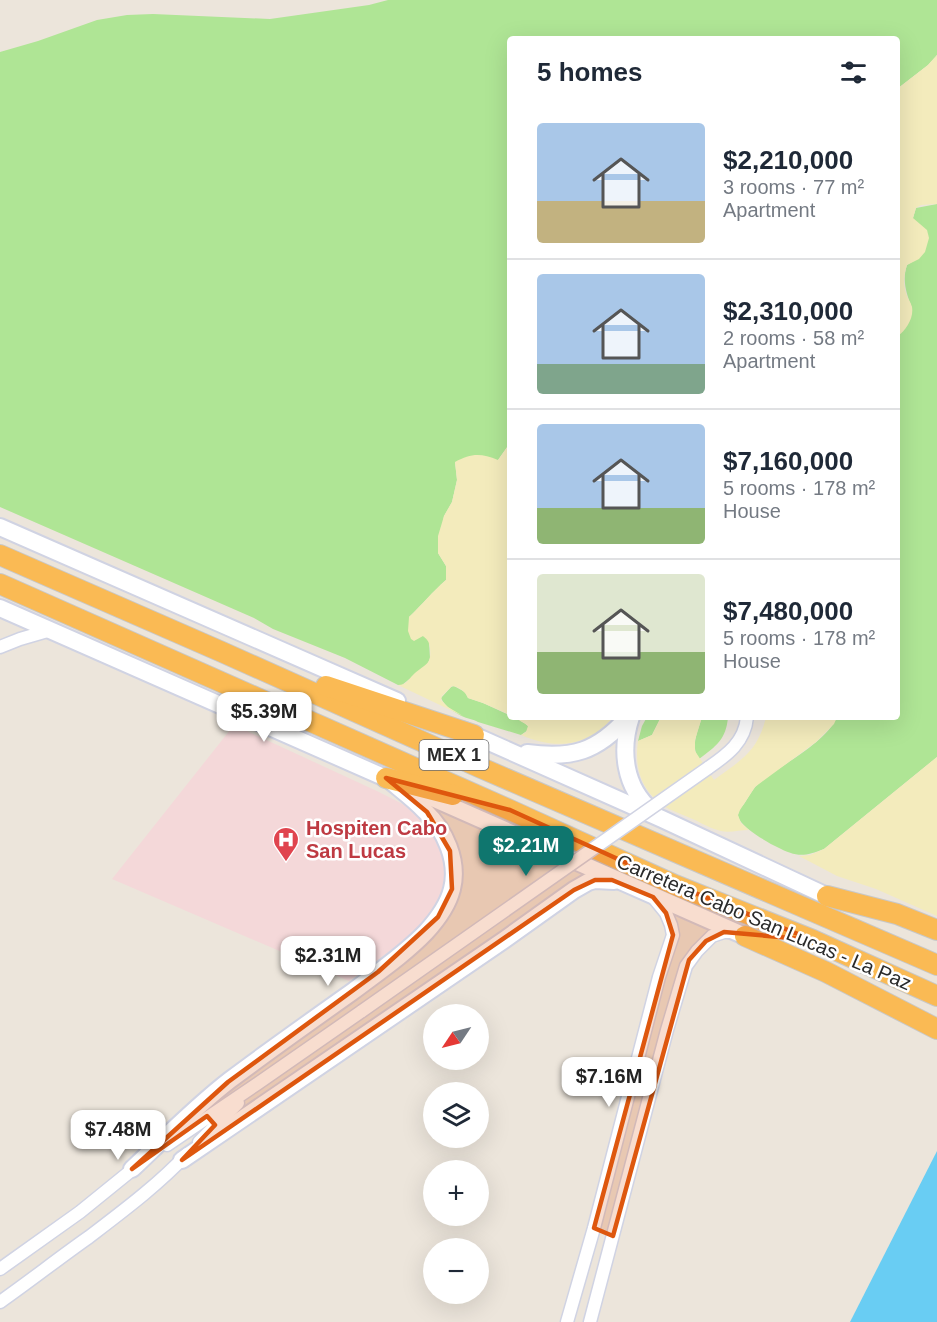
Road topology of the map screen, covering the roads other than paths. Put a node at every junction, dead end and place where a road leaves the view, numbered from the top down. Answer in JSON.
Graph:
{"nodes":[{"id":1,"x":0,"y":527,"type":"edge"},
{"id":2,"x":0,"y":555,"type":"edge"},
{"id":3,"x":0,"y":584,"type":"edge"},
{"id":4,"x":0,"y":608,"type":"edge"},
{"id":5,"x":51,"y":630,"type":"junction"},
{"id":6,"x":0,"y":647,"type":"edge"},
{"id":7,"x":222,"y":652,"type":"junction"},
{"id":8,"x":626,"y":720,"type":"edge"},
{"id":9,"x":629,"y":720,"type":"edge"},
{"id":10,"x":747,"y":720,"type":"edge"},
{"id":11,"x":474,"y":735,"type":"junction"},
{"id":12,"x":505,"y":749,"type":"junction"},
{"id":13,"x":386,"y":778,"type":"junction"},
{"id":14,"x":510,"y":810,"type":"junction"},
{"id":15,"x":662,"y":819,"type":"junction"},
{"id":16,"x":626,"y":883,"type":"junction"},
{"id":17,"x":648,"y":893,"type":"junction"},
{"id":18,"x":827,"y":896,"type":"junction"},
{"id":19,"x":937,"y":930,"type":"edge"},
{"id":20,"x":741,"y":934,"type":"junction"},
{"id":21,"x":813,"y":940,"type":"junction"},
{"id":22,"x":904,"y":950,"type":"junction"},
{"id":23,"x":937,"y":965,"type":"edge"},
{"id":24,"x":937,"y":996,"type":"edge"},
{"id":25,"x":937,"y":1029,"type":"edge"},
{"id":26,"x":257,"y":1084,"type":"junction"},
{"id":27,"x":182,"y":1160,"type":"junction"},
{"id":28,"x":132,"y":1169,"type":"junction"},
{"id":29,"x":594,"y":1228,"type":"junction"},
{"id":30,"x":613,"y":1236,"type":"junction"},
{"id":31,"x":0,"y":1269,"type":"edge"},
{"id":32,"x":0,"y":1302,"type":"edge"},
{"id":33,"x":567,"y":1322,"type":"edge"},
{"id":34,"x":590,"y":1322,"type":"edge"}],
"edges":[{"from":1,"to":11,"type":"main road"},
{"from":2,"to":7,"type":"highway","name":"Carretera Cabo San Lucas - La Paz","number":"MEX 1"},
{"from":3,"to":14,"type":"highway","name":"Carretera Cabo San Lucas - La Paz","number":"MEX 1"},
{"from":4,"to":5,"type":"main road"},
{"from":5,"to":6,"type":"street"},
{"from":5,"to":13,"type":"main road"},
{"from":7,"to":11,"type":"highway"},
{"from":7,"to":22,"type":"highway","name":"Carretera Cabo San Lucas - La Paz","number":"MEX 1"},
{"from":8,"to":12,"type":"main road"},
{"from":9,"to":15,"type":"main road"},
{"from":10,"to":26,"type":"street","bridge":true},
{"from":11,"to":12,"type":"main road"},
{"from":12,"to":15,"type":"main road"},
{"from":13,"to":14,"type":"highway"},
{"from":13,"to":16,"type":"main road"},
{"from":13,"to":28,"type":"main road"},
{"from":14,"to":21,"type":"highway","name":"Carretera Cabo San Lucas - La Paz","number":"MEX 1"},
{"from":15,"to":18,"type":"main road"},
{"from":16,"to":17,"type":"main road"},
{"from":16,"to":27,"type":"main road"},
{"from":17,"to":20,"type":"main road"},
{"from":17,"to":29,"type":"street"},
{"from":18,"to":19,"type":"highway"},
{"from":18,"to":22,"type":"highway"},
{"from":20,"to":21,"type":"highway"},
{"from":20,"to":25,"type":"highway"},
{"from":20,"to":30,"type":"street"},
{"from":21,"to":24,"type":"highway","name":"Carretera Cabo San Lucas - La Paz","number":"MEX 1"},
{"from":22,"to":23,"type":"highway","name":"Carretera Cabo San Lucas - La Paz","number":"MEX 1"},
{"from":26,"to":27,"type":"street"},
{"from":26,"to":28,"type":"street"},
{"from":27,"to":32,"type":"street"},
{"from":28,"to":31,"type":"street"},
{"from":29,"to":30,"type":"street"},
{"from":29,"to":33,"type":"street"},
{"from":30,"to":34,"type":"street"}]}
